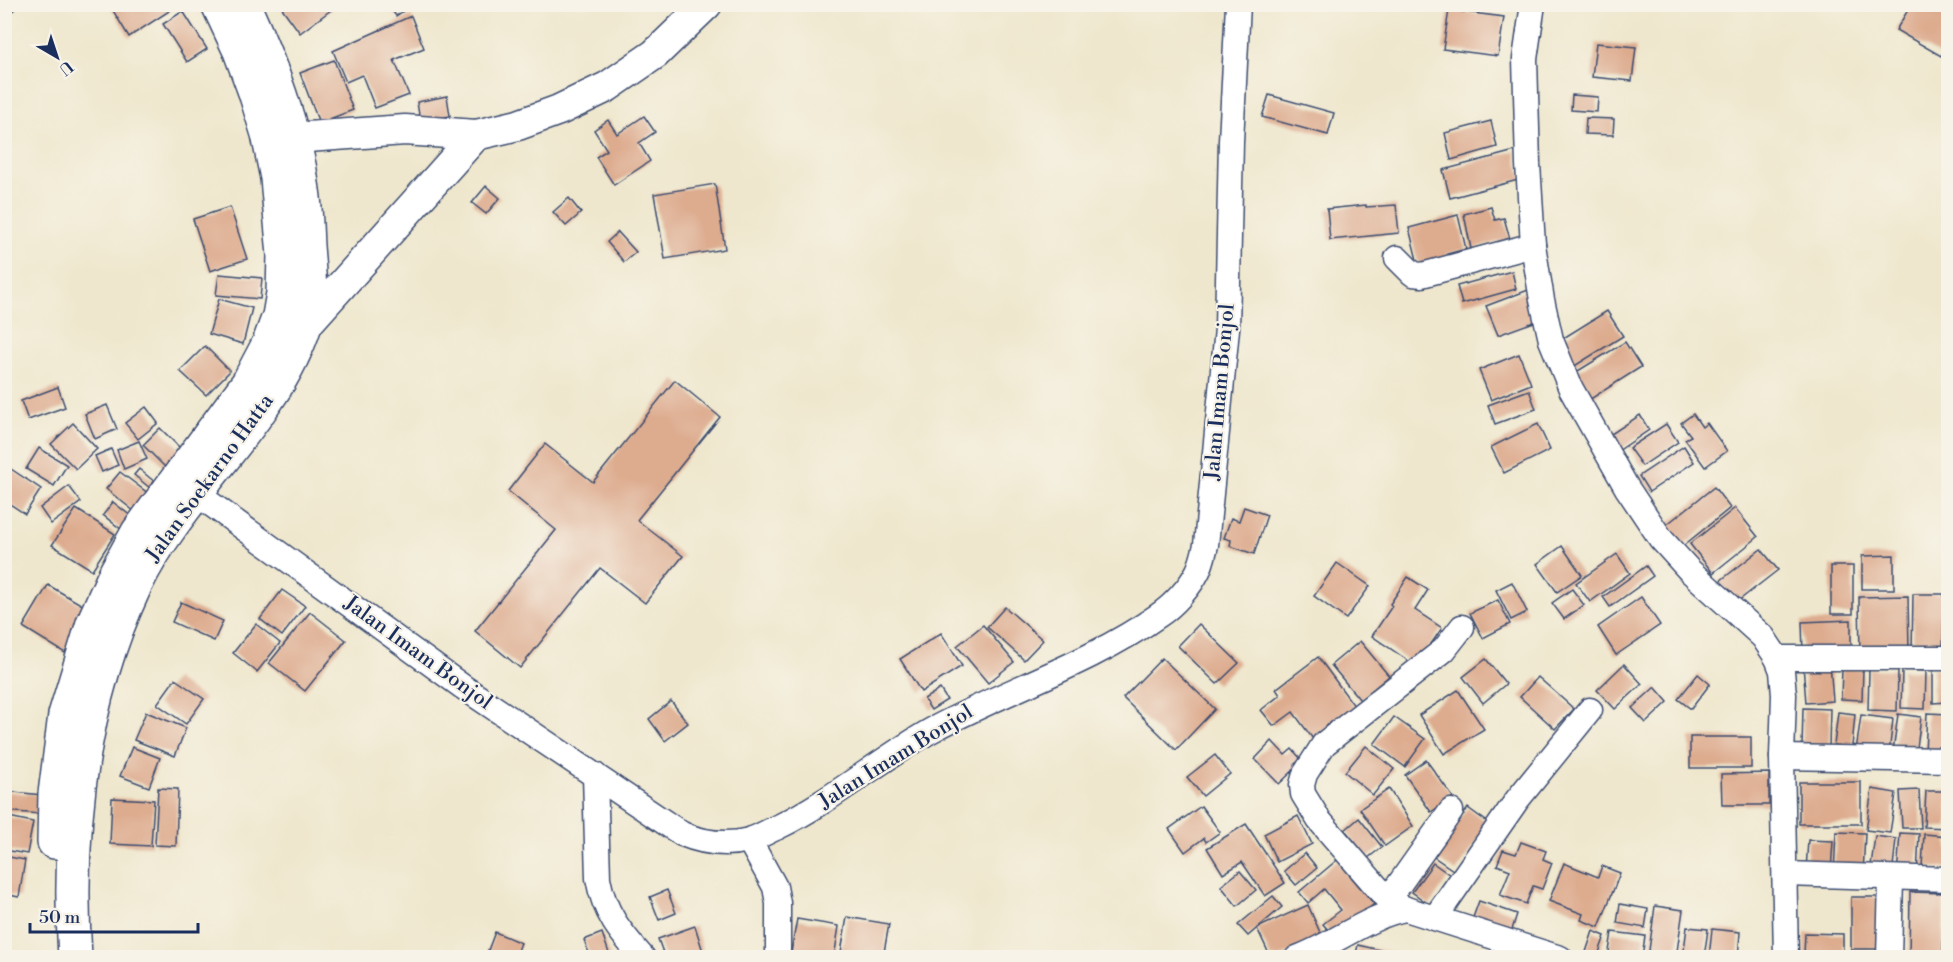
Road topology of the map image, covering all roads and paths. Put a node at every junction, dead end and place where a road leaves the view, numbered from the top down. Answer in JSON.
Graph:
{"nodes":[{"id":1,"x":218,"y":4,"type":"edge"},
{"id":2,"x":243,"y":4,"type":"edge"},
{"id":3,"x":706,"y":4,"type":"edge"},
{"id":4,"x":1238,"y":4,"type":"edge"},
{"id":5,"x":1533,"y":4,"type":"edge"},
{"id":6,"x":476,"y":135,"type":"junction"},
{"id":7,"x":280,"y":136,"type":"junction"},
{"id":8,"x":1533,"y":245,"type":"junction"},
{"id":9,"x":1397,"y":258,"type":"dead end"},
{"id":10,"x":305,"y":326,"type":"junction"},
{"id":11,"x":187,"y":486,"type":"junction"},
{"id":12,"x":1462,"y":627,"type":"dead end"},
{"id":13,"x":1777,"y":658,"type":"junction"},
{"id":14,"x":1948,"y":658,"type":"edge"},
{"id":15,"x":1590,"y":710,"type":"dead end"},
{"id":16,"x":1782,"y":757,"type":"junction"},
{"id":17,"x":1948,"y":760,"type":"edge"},
{"id":18,"x":595,"y":775,"type":"junction"},
{"id":19,"x":1451,"y":811,"type":"dead end"},
{"id":20,"x":749,"y":840,"type":"junction"},
{"id":21,"x":1785,"y":874,"type":"junction"},
{"id":22,"x":1891,"y":879,"type":"junction"},
{"id":23,"x":1948,"y":879,"type":"edge"},
{"id":24,"x":1397,"y":905,"type":"junction"},
{"id":25,"x":1435,"y":918,"type":"junction"},
{"id":26,"x":778,"y":950,"type":"dead end"},
{"id":27,"x":1511,"y":950,"type":"edge"},
{"id":28,"x":57,"y":957,"type":"edge"},
{"id":29,"x":75,"y":957,"type":"edge"},
{"id":30,"x":643,"y":957,"type":"edge"},
{"id":31,"x":1297,"y":957,"type":"edge"},
{"id":32,"x":1560,"y":957,"type":"edge"},
{"id":33,"x":1786,"y":957,"type":"edge"},
{"id":34,"x":1889,"y":957,"type":"edge"}],
"edges":[{"from":1,"to":7,"type":"main road","name":"Jalan Soekarno Hatta"},
{"from":2,"to":7,"type":"main road","name":"Jalan Soekarno Hatta"},
{"from":3,"to":6,"type":"street"},
{"from":4,"to":20,"type":"street","name":"Jalan Imam Bonjol"},
{"from":5,"to":8,"type":"street"},
{"from":6,"to":7,"type":"street"},
{"from":6,"to":10,"type":"street"},
{"from":7,"to":10,"type":"main road","name":"Jalan Soekarno Hatta"},
{"from":7,"to":11,"type":"main road","name":"Jalan Soekarno Hatta"},
{"from":8,"to":9,"type":"street"},
{"from":8,"to":13,"type":"street"},
{"from":10,"to":11,"type":"main road","name":"Jalan Soekarno Hatta"},
{"from":11,"to":18,"type":"street","name":"Jalan Imam Bonjol"},
{"from":11,"to":28,"type":"main road","name":"Jalan Soekarno Hatta"},
{"from":11,"to":29,"type":"main road","name":"Jalan Soekarno Hatta"},
{"from":12,"to":24,"type":"street"},
{"from":13,"to":14,"type":"street"},
{"from":13,"to":16,"type":"street"},
{"from":15,"to":25,"type":"street"},
{"from":16,"to":17,"type":"street"},
{"from":16,"to":21,"type":"street"},
{"from":18,"to":20,"type":"street","name":"Jalan Imam Bonjol"},
{"from":18,"to":30,"type":"street"},
{"from":19,"to":24,"type":"street"},
{"from":20,"to":26,"type":"street"},
{"from":21,"to":22,"type":"street"},
{"from":21,"to":33,"type":"street"},
{"from":22,"to":23,"type":"street"},
{"from":22,"to":34,"type":"street"},
{"from":24,"to":25,"type":"street"},
{"from":24,"to":31,"type":"street"},
{"from":25,"to":27,"type":"street"},
{"from":27,"to":32,"type":"street"}]}
